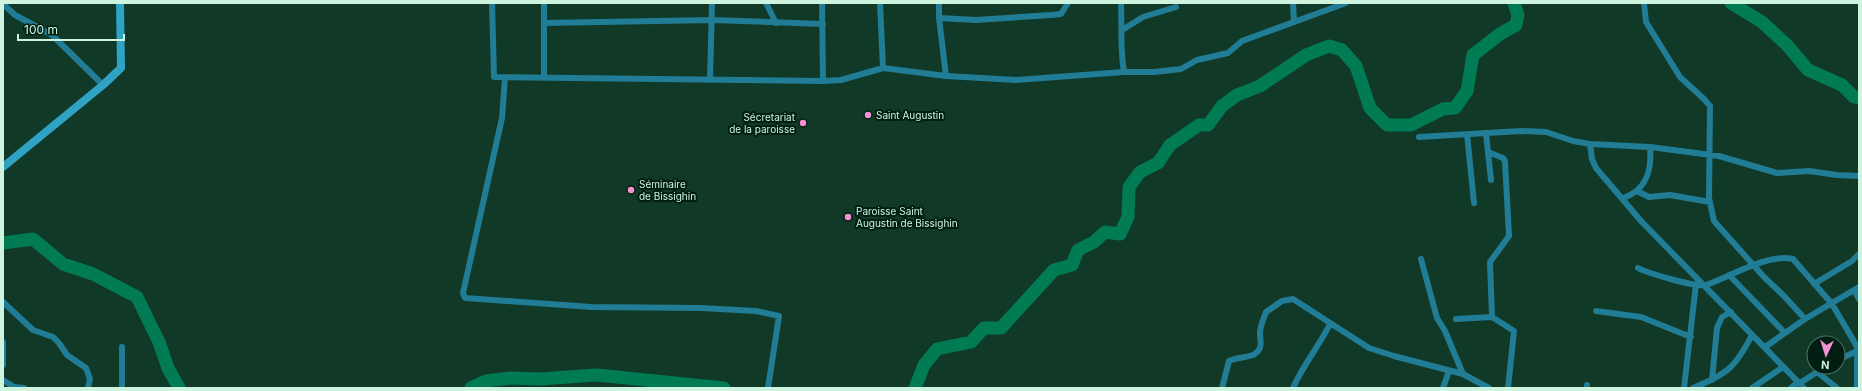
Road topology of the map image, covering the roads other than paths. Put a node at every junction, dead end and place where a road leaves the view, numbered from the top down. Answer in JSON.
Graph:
{"nodes":[{"id":1,"x":120,"y":3,"type":"edge"},
{"id":2,"x":492,"y":3,"type":"edge"},
{"id":3,"x":544,"y":3,"type":"edge"},
{"id":4,"x":712,"y":3,"type":"edge"},
{"id":5,"x":766,"y":3,"type":"edge"},
{"id":6,"x":822,"y":3,"type":"edge"},
{"id":7,"x":880,"y":3,"type":"edge"},
{"id":8,"x":939,"y":3,"type":"edge"},
{"id":9,"x":1068,"y":3,"type":"edge"},
{"id":10,"x":1121,"y":3,"type":"edge"},
{"id":11,"x":1293,"y":3,"type":"edge"},
{"id":12,"x":1346,"y":3,"type":"edge"},
{"id":13,"x":1644,"y":3,"type":"edge"},
{"id":14,"x":3,"y":4,"type":"edge"},
{"id":15,"x":1176,"y":7,"type":"dead end"},
{"id":16,"x":938,"y":18,"type":"junction"},
{"id":17,"x":713,"y":20,"type":"junction"},
{"id":18,"x":1294,"y":22,"type":"junction"},
{"id":19,"x":544,"y":23,"type":"junction"},
{"id":20,"x":776,"y":23,"type":"junction"},
{"id":21,"x":822,"y":24,"type":"junction"},
{"id":22,"x":1122,"y":30,"type":"junction"},
{"id":23,"x":883,"y":68,"type":"junction"},
{"id":24,"x":1124,"y":72,"type":"junction"},
{"id":25,"x":946,"y":76,"type":"junction"},
{"id":26,"x":505,"y":77,"type":"junction"},
{"id":27,"x":544,"y":78,"type":"junction"},
{"id":28,"x":710,"y":80,"type":"junction"},
{"id":29,"x":823,"y":81,"type":"junction"},
{"id":30,"x":103,"y":85,"type":"junction"},
{"id":31,"x":1486,"y":133,"type":"junction"},
{"id":32,"x":1467,"y":134,"type":"junction"},
{"id":33,"x":1419,"y":137,"type":"dead end"},
{"id":34,"x":1590,"y":144,"type":"junction"},
{"id":35,"x":1650,"y":147,"type":"junction"},
{"id":36,"x":1488,"y":152,"type":"junction"},
{"id":37,"x":1710,"y":156,"type":"junction"},
{"id":38,"x":3,"y":167,"type":"edge"},
{"id":39,"x":1859,"y":176,"type":"edge"},
{"id":40,"x":1491,"y":180,"type":"dead end"},
{"id":41,"x":1637,"y":191,"type":"junction"},
{"id":42,"x":1623,"y":198,"type":"junction"},
{"id":43,"x":1710,"y":202,"type":"junction"},
{"id":44,"x":1474,"y":203,"type":"dead end"},
{"id":45,"x":1859,"y":254,"type":"edge"},
{"id":46,"x":1421,"y":259,"type":"dead end"},
{"id":47,"x":1753,"y":265,"type":"junction"},
{"id":48,"x":1638,"y":268,"type":"dead end"},
{"id":49,"x":1729,"y":275,"type":"junction"},
{"id":50,"x":1696,"y":284,"type":"junction"},
{"id":51,"x":1814,"y":284,"type":"junction"},
{"id":52,"x":1704,"y":286,"type":"junction"},
{"id":53,"x":1857,"y":289,"type":"edge"},
{"id":54,"x":1859,"y":299,"type":"edge"},
{"id":55,"x":3,"y":302,"type":"edge"},
{"id":56,"x":1832,"y":304,"type":"junction"},
{"id":57,"x":1596,"y":311,"type":"dead end"},
{"id":58,"x":1731,"y":312,"type":"junction"},
{"id":59,"x":1492,"y":317,"type":"junction"},
{"id":60,"x":1456,"y":319,"type":"dead end"},
{"id":61,"x":1805,"y":319,"type":"junction"},
{"id":62,"x":1330,"y":324,"type":"junction"},
{"id":63,"x":1785,"y":333,"type":"junction"},
{"id":64,"x":1752,"y":335,"type":"junction"},
{"id":65,"x":1691,"y":337,"type":"junction"},
{"id":66,"x":3,"y":342,"type":"edge"},
{"id":67,"x":122,"y":347,"type":"dead end"},
{"id":68,"x":1764,"y":347,"type":"junction"},
{"id":69,"x":1859,"y":350,"type":"edge"},
{"id":70,"x":1846,"y":356,"type":"edge"},
{"id":71,"x":3,"y":365,"type":"edge"},
{"id":72,"x":1783,"y":366,"type":"junction"},
{"id":73,"x":1449,"y":371,"type":"junction"},
{"id":74,"x":1463,"y":374,"type":"junction"},
{"id":75,"x":1813,"y":375,"type":"edge"},
{"id":76,"x":1821,"y":375,"type":"edge"},
{"id":77,"x":3,"y":380,"type":"edge"},
{"id":78,"x":1712,"y":380,"type":"junction"},
{"id":79,"x":1801,"y":384,"type":"edge"},
{"id":80,"x":769,"y":386,"type":"edge"},
{"id":81,"x":24,"y":388,"type":"edge"},
{"id":82,"x":88,"y":388,"type":"edge"},
{"id":83,"x":122,"y":388,"type":"edge"},
{"id":84,"x":1222,"y":388,"type":"edge"},
{"id":85,"x":1293,"y":388,"type":"edge"},
{"id":86,"x":1443,"y":388,"type":"edge"},
{"id":87,"x":1489,"y":388,"type":"edge"},
{"id":88,"x":1508,"y":388,"type":"edge"},
{"id":89,"x":1684,"y":388,"type":"edge"},
{"id":90,"x":1693,"y":388,"type":"edge"},
{"id":91,"x":1752,"y":388,"type":"edge"},
{"id":92,"x":1790,"y":388,"type":"edge"},
{"id":93,"x":1837,"y":388,"type":"edge"},
{"id":94,"x":1857,"y":388,"type":"edge"}],
"edges":[{"from":1,"to":30,"type":"street"},
{"from":2,"to":26,"type":"street"},
{"from":3,"to":19,"type":"street"},
{"from":4,"to":17,"type":"street"},
{"from":5,"to":20,"type":"street"},
{"from":6,"to":21,"type":"street"},
{"from":7,"to":23,"type":"street"},
{"from":8,"to":16,"type":"street"},
{"from":9,"to":16,"type":"street"},
{"from":10,"to":22,"type":"street"},
{"from":11,"to":18,"type":"street"},
{"from":12,"to":18,"type":"street"},
{"from":13,"to":37,"type":"street"},
{"from":14,"to":30,"type":"street"},
{"from":15,"to":22,"type":"street"},
{"from":16,"to":25,"type":"street"},
{"from":17,"to":19,"type":"street"},
{"from":17,"to":20,"type":"street"},
{"from":17,"to":28,"type":"street"},
{"from":18,"to":24,"type":"street"},
{"from":19,"to":27,"type":"street"},
{"from":20,"to":21,"type":"street"},
{"from":21,"to":29,"type":"street"},
{"from":22,"to":24,"type":"street"},
{"from":23,"to":25,"type":"street"},
{"from":23,"to":29,"type":"street"},
{"from":24,"to":25,"type":"street"},
{"from":26,"to":27,"type":"street"},
{"from":26,"to":80,"type":"street"},
{"from":27,"to":28,"type":"street"},
{"from":28,"to":29,"type":"street"},
{"from":30,"to":38,"type":"street"},
{"from":31,"to":32,"type":"street"},
{"from":31,"to":34,"type":"street"},
{"from":31,"to":36,"type":"street"},
{"from":32,"to":33,"type":"street"},
{"from":32,"to":44,"type":"street"},
{"from":34,"to":35,"type":"street"},
{"from":34,"to":42,"type":"street"},
{"from":35,"to":37,"type":"street"},
{"from":35,"to":41,"type":"street"},
{"from":36,"to":40,"type":"street"},
{"from":36,"to":59,"type":"street"},
{"from":37,"to":39,"type":"street"},
{"from":37,"to":43,"type":"street"},
{"from":41,"to":42,"type":"street"},
{"from":41,"to":43,"type":"street"},
{"from":42,"to":52,"type":"street"},
{"from":43,"to":47,"type":"street"},
{"from":45,"to":51,"type":"street"},
{"from":46,"to":74,"type":"street"},
{"from":47,"to":49,"type":"street"},
{"from":47,"to":51,"type":"street"},
{"from":47,"to":61,"type":"street"},
{"from":48,"to":50,"type":"street"},
{"from":49,"to":52,"type":"street"},
{"from":49,"to":63,"type":"street"},
{"from":50,"to":52,"type":"street"},
{"from":50,"to":65,"type":"street"},
{"from":51,"to":56,"type":"street"},
{"from":52,"to":58,"type":"street"},
{"from":53,"to":54,"type":"street"},
{"from":53,"to":56,"type":"street"},
{"from":55,"to":82,"type":"street"},
{"from":56,"to":61,"type":"street"},
{"from":56,"to":69,"type":"street"},
{"from":57,"to":65,"type":"street"},
{"from":58,"to":64,"type":"street"},
{"from":58,"to":78,"type":"street"},
{"from":59,"to":60,"type":"street"},
{"from":59,"to":88,"type":"street"},
{"from":61,"to":63,"type":"street"},
{"from":62,"to":73,"type":"street"},
{"from":62,"to":84,"type":"street"},
{"from":62,"to":85,"type":"street"},
{"from":63,"to":68,"type":"street"},
{"from":64,"to":68,"type":"street"},
{"from":64,"to":78,"type":"street"},
{"from":65,"to":89,"type":"street"},
{"from":66,"to":71,"type":"street"},
{"from":67,"to":83,"type":"street"},
{"from":68,"to":72,"type":"street"},
{"from":69,"to":70,"type":"street"},
{"from":69,"to":94,"type":"street"},
{"from":72,"to":79,"type":"street"},
{"from":72,"to":91,"type":"street"},
{"from":73,"to":74,"type":"street"},
{"from":73,"to":86,"type":"street"},
{"from":74,"to":87,"type":"street"},
{"from":75,"to":79,"type":"street"},
{"from":76,"to":93,"type":"street"},
{"from":77,"to":81,"type":"street"},
{"from":78,"to":90,"type":"street"},
{"from":79,"to":92,"type":"street"}]}
